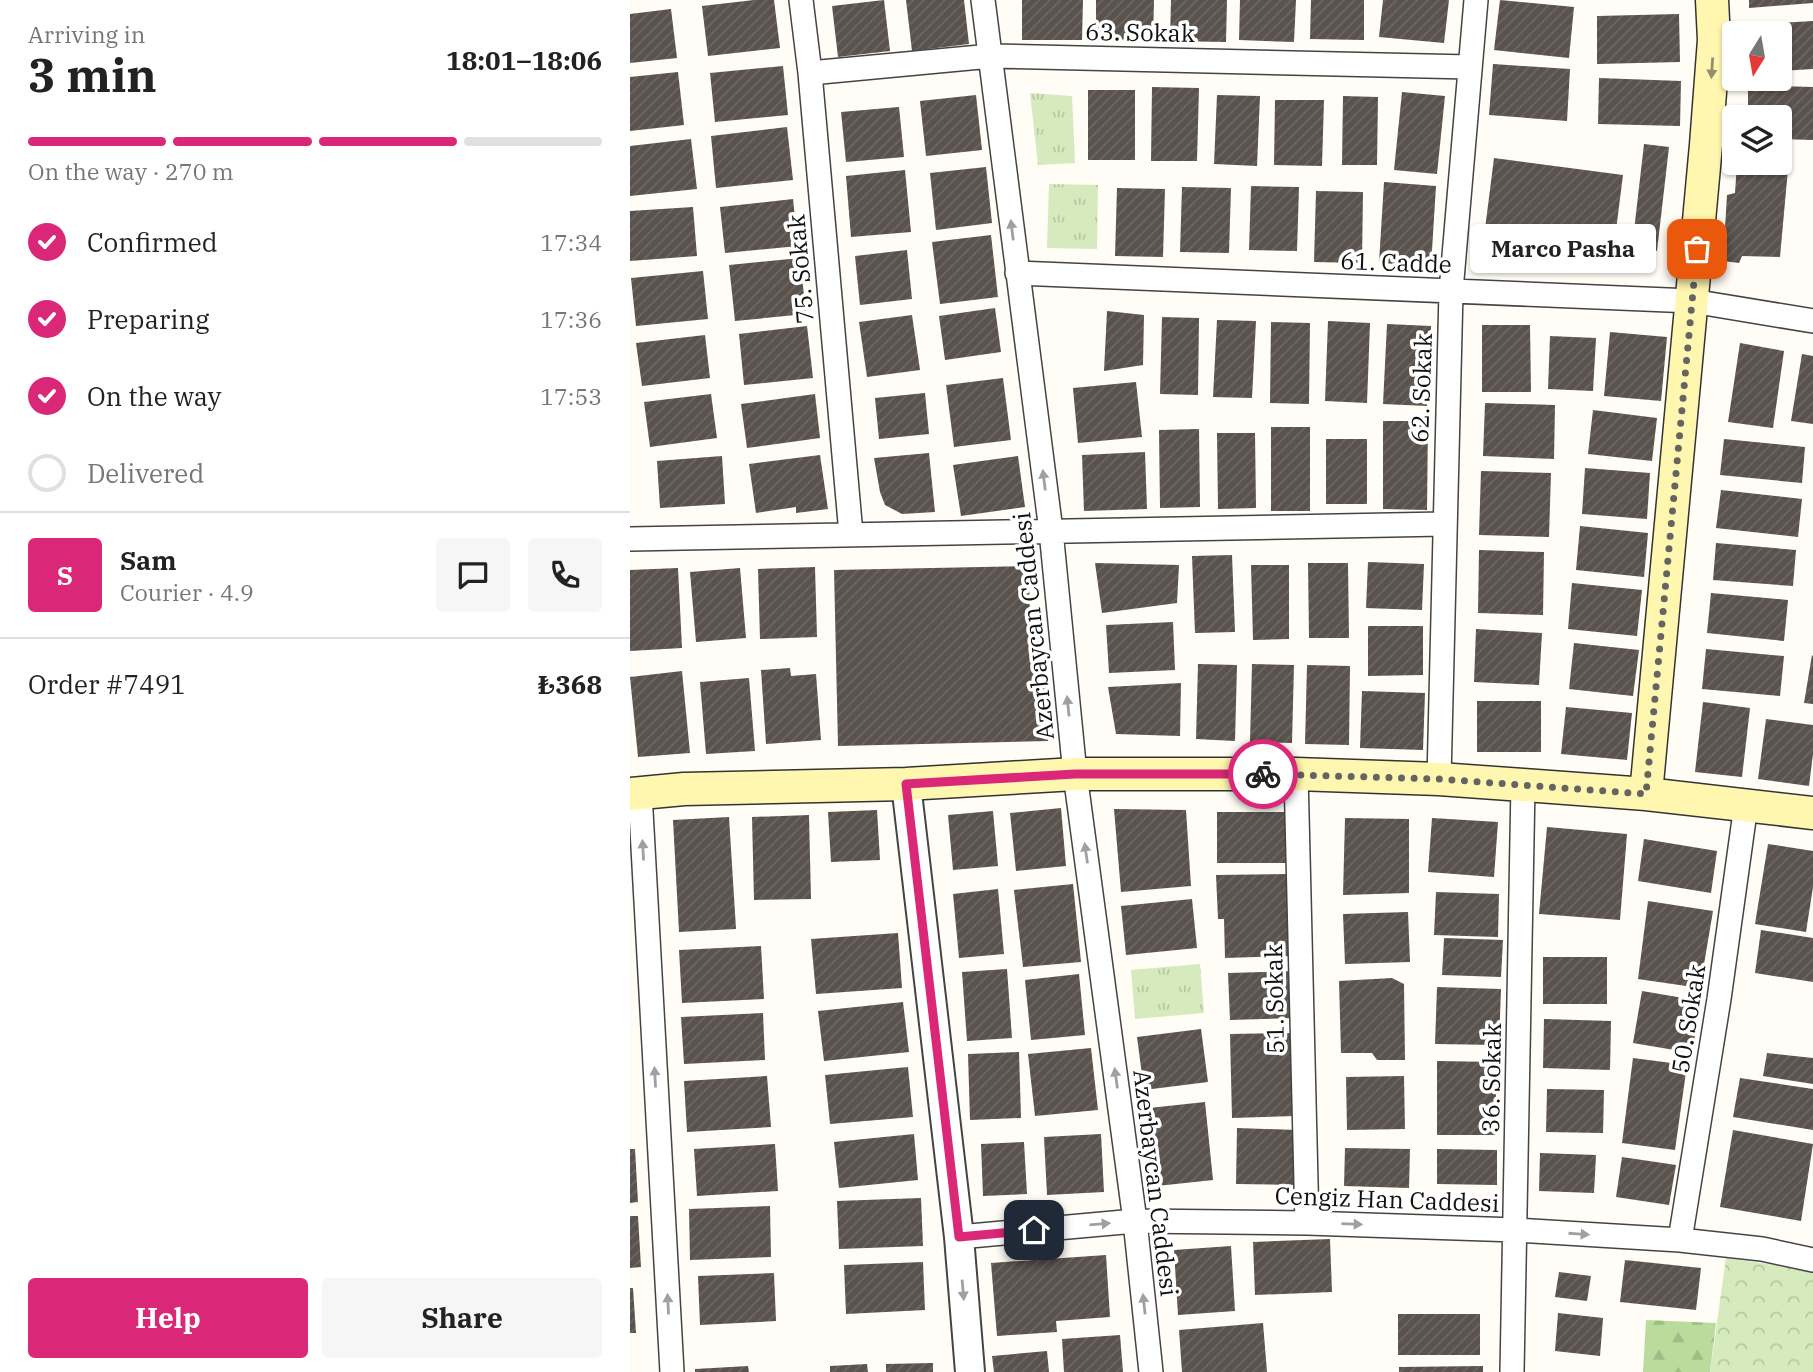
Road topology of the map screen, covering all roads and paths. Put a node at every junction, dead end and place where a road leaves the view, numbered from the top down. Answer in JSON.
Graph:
{"nodes":[{"id":1,"x":801,"y":0,"type":"edge"},
{"id":2,"x":983,"y":0,"type":"edge"},
{"id":3,"x":1476,"y":0,"type":"edge"},
{"id":4,"x":1712,"y":0,"type":"edge"},
{"id":5,"x":990,"y":56,"type":"junction"},
{"id":6,"x":1470,"y":66,"type":"junction"},
{"id":7,"x":810,"y":73,"type":"junction"},
{"id":8,"x":1017,"y":273,"type":"junction"},
{"id":9,"x":1451,"y":291,"type":"junction"},
{"id":10,"x":1692,"y":302,"type":"junction"},
{"id":11,"x":1813,"y":321,"type":"edge"},
{"id":12,"x":1444,"y":524,"type":"junction"},
{"id":13,"x":1051,"y":531,"type":"junction"},
{"id":14,"x":851,"y":534,"type":"junction"},
{"id":15,"x":630,"y":536,"type":"edge"},
{"id":16,"x":1075,"y":774,"type":"junction"},
{"id":17,"x":1296,"y":774,"type":"junction"},
{"id":18,"x":1439,"y":779,"type":"junction"},
{"id":19,"x":906,"y":784,"type":"junction"},
{"id":20,"x":1523,"y":785,"type":"junction"},
{"id":21,"x":635,"y":793,"type":"edge"},
{"id":22,"x":1646,"y":794,"type":"junction"},
{"id":23,"x":1746,"y":805,"type":"junction"},
{"id":24,"x":1813,"y":813,"type":"edge"},
{"id":25,"x":1135,"y":1221,"type":"junction"},
{"id":26,"x":1307,"y":1223,"type":"junction"},
{"id":27,"x":1516,"y":1230,"type":"junction"},
{"id":28,"x":959,"y":1237,"type":"junction"},
{"id":29,"x":1680,"y":1240,"type":"junction"},
{"id":30,"x":1813,"y":1260,"type":"edge"},
{"id":31,"x":672,"y":1372,"type":"edge"},
{"id":32,"x":970,"y":1372,"type":"edge"},
{"id":33,"x":1151,"y":1372,"type":"edge"},
{"id":34,"x":1513,"y":1372,"type":"edge"}],
"edges":[{"from":1,"to":7,"type":"street","name":"75. Sokak"},
{"from":2,"to":5,"type":"street","name":"Azerbaycan Caddesi"},
{"from":3,"to":6,"type":"street","name":"62. Sokak"},
{"from":4,"to":10,"type":"main road","one_way":true},
{"from":5,"to":6,"type":"street","name":"63. Sokak"},
{"from":5,"to":7,"type":"street","name":"63. Sokak"},
{"from":8,"to":5,"type":"street","name":"Azerbaycan Caddesi","one_way":true},
{"from":6,"to":9,"type":"street","name":"62. Sokak"},
{"from":7,"to":14,"type":"street","name":"75. Sokak"},
{"from":8,"to":9,"type":"street","name":"61. Cadde"},
{"from":13,"to":8,"type":"street","name":"Azerbaycan Caddesi","one_way":true},
{"from":9,"to":10,"type":"street","name":"61. Cadde"},
{"from":9,"to":12,"type":"street","name":"62. Sokak"},
{"from":10,"to":11,"type":"street","name":"61. Cadde"},
{"from":10,"to":22,"type":"main road"},
{"from":12,"to":13,"type":"street"},
{"from":12,"to":18,"type":"street","name":"62. Sokak"},
{"from":13,"to":14,"type":"street"},
{"from":16,"to":13,"type":"street","name":"Azerbaycan Caddesi","one_way":true},
{"from":14,"to":15,"type":"street"},
{"from":16,"to":17,"type":"main road"},
{"from":16,"to":19,"type":"main road"},
{"from":25,"to":16,"type":"street","name":"Azerbaycan Caddesi","one_way":true},
{"from":17,"to":18,"type":"main road"},
{"from":17,"to":26,"type":"street","name":"51. Sokak"},
{"from":18,"to":20,"type":"main road"},
{"from":19,"to":21,"type":"main road"},
{"from":19,"to":28,"type":"street"},
{"from":20,"to":22,"type":"main road"},
{"from":20,"to":27,"type":"street","name":"36. Sokak"},
{"from":31,"to":21,"type":"street","one_way":true},
{"from":22,"to":23,"type":"main road"},
{"from":23,"to":24,"type":"main road"},
{"from":23,"to":29,"type":"street","name":"50. Sokak"},
{"from":25,"to":26,"type":"street","name":"Cengiz Han Caddesi"},
{"from":28,"to":25,"type":"street","name":"Cengiz Han Caddesi","one_way":true},
{"from":33,"to":25,"type":"street","name":"Azerbaycan Caddesi","one_way":true},
{"from":26,"to":27,"type":"street","name":"Cengiz Han Caddesi","one_way":true},
{"from":27,"to":29,"type":"street","name":"Cengiz Han Caddesi","one_way":true},
{"from":27,"to":34,"type":"street","name":"36. Sokak"},
{"from":28,"to":32,"type":"street","one_way":true},
{"from":29,"to":30,"type":"street","name":"Cengiz Han Caddesi"}]}
